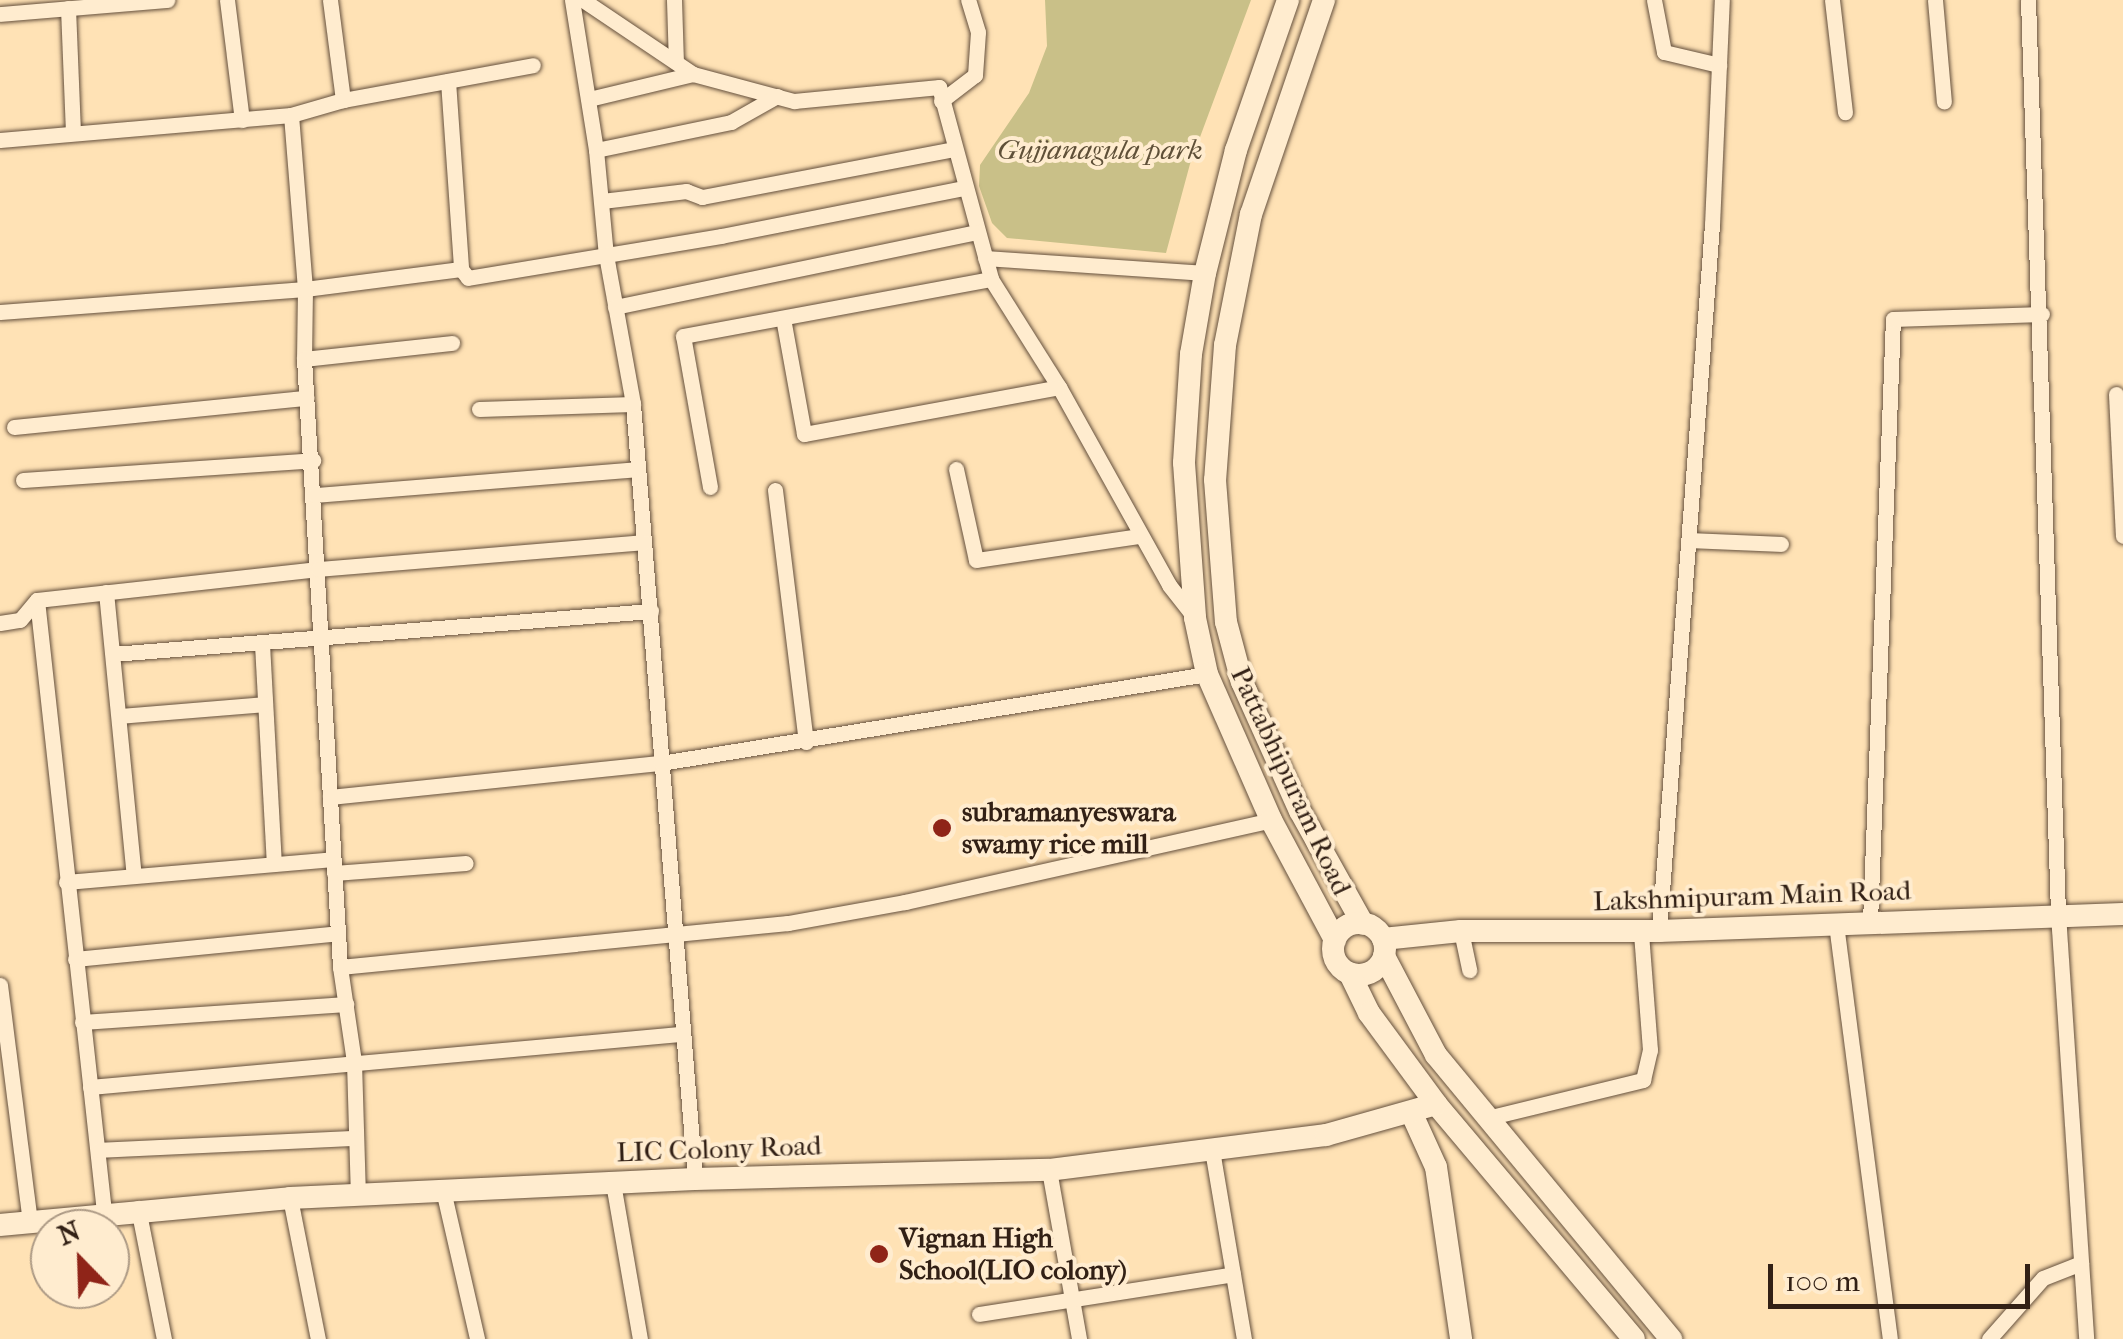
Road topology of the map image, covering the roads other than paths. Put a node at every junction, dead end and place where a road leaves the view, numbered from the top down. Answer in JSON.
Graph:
{"nodes":[{"id":1,"x":167,"y":0,"type":"edge"},
{"id":2,"x":226,"y":0,"type":"edge"},
{"id":3,"x":330,"y":0,"type":"edge"},
{"id":4,"x":572,"y":0,"type":"edge"},
{"id":5,"x":583,"y":0,"type":"edge"},
{"id":6,"x":674,"y":0,"type":"edge"},
{"id":7,"x":968,"y":0,"type":"edge"},
{"id":8,"x":1288,"y":0,"type":"edge"},
{"id":9,"x":1324,"y":0,"type":"edge"},
{"id":10,"x":1654,"y":0,"type":"edge"},
{"id":11,"x":1722,"y":0,"type":"edge"},
{"id":12,"x":1832,"y":0,"type":"edge"},
{"id":13,"x":1936,"y":0,"type":"edge"},
{"id":14,"x":2028,"y":0,"type":"edge"},
{"id":15,"x":68,"y":8,"type":"junction"},
{"id":16,"x":0,"y":14,"type":"edge"},
{"id":17,"x":676,"y":62,"type":"junction"},
{"id":18,"x":533,"y":65,"type":"dead end"},
{"id":19,"x":1719,"y":66,"type":"junction"},
{"id":20,"x":694,"y":74,"type":"junction"},
{"id":21,"x":448,"y":80,"type":"junction"},
{"id":22,"x":776,"y":96,"type":"junction"},
{"id":23,"x":589,"y":99,"type":"junction"},
{"id":24,"x":342,"y":100,"type":"junction"},
{"id":25,"x":941,"y":101,"type":"junction"},
{"id":26,"x":1944,"y":102,"type":"dead end"},
{"id":27,"x":1844,"y":112,"type":"dead end"},
{"id":28,"x":291,"y":115,"type":"junction"},
{"id":29,"x":242,"y":120,"type":"junction"},
{"id":30,"x":73,"y":132,"type":"junction"},
{"id":31,"x":0,"y":140,"type":"edge"},
{"id":32,"x":954,"y":149,"type":"junction"},
{"id":33,"x":596,"y":150,"type":"junction"},
{"id":34,"x":964,"y":188,"type":"junction"},
{"id":35,"x":602,"y":202,"type":"junction"},
{"id":36,"x":977,"y":232,"type":"junction"},
{"id":37,"x":606,"y":255,"type":"junction"},
{"id":38,"x":985,"y":258,"type":"junction"},
{"id":39,"x":461,"y":269,"type":"junction"},
{"id":40,"x":1205,"y":273,"type":"junction"},
{"id":41,"x":991,"y":279,"type":"junction"},
{"id":42,"x":305,"y":288,"type":"junction"},
{"id":43,"x":615,"y":307,"type":"junction"},
{"id":44,"x":0,"y":312,"type":"edge"},
{"id":45,"x":2042,"y":314,"type":"junction"},
{"id":46,"x":782,"y":318,"type":"junction"},
{"id":47,"x":452,"y":343,"type":"dead end"},
{"id":48,"x":304,"y":358,"type":"junction"},
{"id":49,"x":1059,"y":387,"type":"junction"},
{"id":50,"x":2116,"y":394,"type":"dead end"},
{"id":51,"x":307,"y":398,"type":"junction"},
{"id":52,"x":633,"y":404,"type":"junction"},
{"id":53,"x":478,"y":410,"type":"dead end"},
{"id":54,"x":14,"y":427,"type":"dead end"},
{"id":55,"x":313,"y":460,"type":"junction"},
{"id":56,"x":638,"y":469,"type":"junction"},
{"id":57,"x":956,"y":469,"type":"dead end"},
{"id":58,"x":23,"y":480,"type":"dead end"},
{"id":59,"x":710,"y":487,"type":"dead end"},
{"id":60,"x":776,"y":490,"type":"dead end"},
{"id":61,"x":315,"y":495,"type":"junction"},
{"id":62,"x":1140,"y":536,"type":"junction"},
{"id":63,"x":2123,"y":536,"type":"edge"},
{"id":64,"x":1690,"y":540,"type":"junction"},
{"id":65,"x":644,"y":542,"type":"junction"},
{"id":66,"x":1781,"y":544,"type":"dead end"},
{"id":67,"x":318,"y":570,"type":"junction"},
{"id":68,"x":106,"y":592,"type":"junction"},
{"id":69,"x":36,"y":600,"type":"junction"},
{"id":70,"x":651,"y":611,"type":"junction"},
{"id":71,"x":1195,"y":618,"type":"junction"},
{"id":72,"x":0,"y":623,"type":"edge"},
{"id":73,"x":319,"y":640,"type":"junction"},
{"id":74,"x":262,"y":644,"type":"junction"},
{"id":75,"x":113,"y":654,"type":"junction"},
{"id":76,"x":1207,"y":674,"type":"junction"},
{"id":77,"x":265,"y":704,"type":"junction"},
{"id":78,"x":118,"y":716,"type":"junction"},
{"id":79,"x":806,"y":742,"type":"junction"},
{"id":80,"x":661,"y":763,"type":"junction"},
{"id":81,"x":330,"y":796,"type":"junction"},
{"id":82,"x":1271,"y":820,"type":"junction"},
{"id":83,"x":466,"y":863,"type":"dead end"},
{"id":84,"x":274,"y":864,"type":"junction"},
{"id":85,"x":334,"y":866,"type":"junction"},
{"id":86,"x":134,"y":876,"type":"junction"},
{"id":87,"x":66,"y":882,"type":"junction"},
{"id":88,"x":2058,"y":914,"type":"junction"},
{"id":89,"x":2123,"y":914,"type":"edge"},
{"id":90,"x":1870,"y":922,"type":"junction"},
{"id":91,"x":1363,"y":924,"type":"junction"},
{"id":92,"x":1836,"y":924,"type":"junction"},
{"id":93,"x":1461,"y":930,"type":"junction"},
{"id":94,"x":1650,"y":932,"type":"junction"},
{"id":95,"x":338,"y":933,"type":"junction"},
{"id":96,"x":679,"y":936,"type":"junction"},
{"id":97,"x":1335,"y":940,"type":"junction"},
{"id":98,"x":1384,"y":948,"type":"junction"},
{"id":99,"x":75,"y":959,"type":"junction"},
{"id":100,"x":340,"y":967,"type":"junction"},
{"id":101,"x":1469,"y":970,"type":"dead end"},
{"id":102,"x":1350,"y":974,"type":"junction"},
{"id":103,"x":0,"y":985,"type":"edge"},
{"id":104,"x":346,"y":1004,"type":"junction"},
{"id":105,"x":82,"y":1022,"type":"junction"},
{"id":106,"x":680,"y":1034,"type":"junction"},
{"id":107,"x":354,"y":1062,"type":"junction"},
{"id":108,"x":90,"y":1087,"type":"junction"},
{"id":109,"x":1436,"y":1104,"type":"junction"},
{"id":110,"x":1411,"y":1112,"type":"junction"},
{"id":111,"x":1487,"y":1118,"type":"junction"},
{"id":112,"x":355,"y":1138,"type":"junction"},
{"id":113,"x":98,"y":1150,"type":"junction"},
{"id":114,"x":1212,"y":1150,"type":"junction"},
{"id":115,"x":1048,"y":1170,"type":"junction"},
{"id":116,"x":695,"y":1179,"type":"junction"},
{"id":117,"x":613,"y":1183,"type":"junction"},
{"id":118,"x":444,"y":1190,"type":"junction"},
{"id":119,"x":358,"y":1194,"type":"junction"},
{"id":120,"x":290,"y":1198,"type":"junction"},
{"id":121,"x":138,"y":1208,"type":"junction"},
{"id":122,"x":104,"y":1209,"type":"edge"},
{"id":123,"x":130,"y":1209,"type":"edge"},
{"id":124,"x":30,"y":1221,"type":"joint"},
{"id":125,"x":0,"y":1224,"type":"edge"},
{"id":126,"x":2081,"y":1263,"type":"junction"},
{"id":127,"x":1233,"y":1274,"type":"junction"},
{"id":128,"x":1072,"y":1298,"type":"junction"},
{"id":129,"x":979,"y":1314,"type":"dead end"},
{"id":130,"x":164,"y":1339,"type":"edge"},
{"id":131,"x":318,"y":1339,"type":"edge"},
{"id":132,"x":478,"y":1339,"type":"edge"},
{"id":133,"x":640,"y":1339,"type":"edge"},
{"id":134,"x":1079,"y":1339,"type":"edge"},
{"id":135,"x":1244,"y":1339,"type":"edge"},
{"id":136,"x":1462,"y":1339,"type":"edge"},
{"id":137,"x":1634,"y":1339,"type":"edge"},
{"id":138,"x":1671,"y":1339,"type":"edge"},
{"id":139,"x":1890,"y":1339,"type":"edge"},
{"id":140,"x":1989,"y":1339,"type":"edge"},
{"id":141,"x":2086,"y":1339,"type":"edge"}],
"edges":[{"from":1,"to":15,"type":"street"},
{"from":2,"to":29,"type":"street"},
{"from":3,"to":24,"type":"street"},
{"from":4,"to":23,"type":"street"},
{"from":5,"to":17,"type":"street"},
{"from":6,"to":17,"type":"street"},
{"from":7,"to":25,"type":"street"},
{"from":8,"to":40,"type":"street","name":"Pattabhipuram Road"},
{"from":9,"to":91,"type":"street","name":"Pattabhipuram Road"},
{"from":10,"to":19,"type":"street"},
{"from":11,"to":19,"type":"street"},
{"from":12,"to":27,"type":"street"},
{"from":13,"to":26,"type":"street"},
{"from":14,"to":45,"type":"street"},
{"from":15,"to":16,"type":"street"},
{"from":15,"to":30,"type":"street"},
{"from":17,"to":20,"type":"street"},
{"from":18,"to":21,"type":"street"},
{"from":19,"to":64,"type":"street"},
{"from":20,"to":22,"type":"street"},
{"from":20,"to":23,"type":"street"},
{"from":21,"to":24,"type":"street"},
{"from":21,"to":39,"type":"street"},
{"from":22,"to":25,"type":"street"},
{"from":22,"to":33,"type":"street"},
{"from":23,"to":33,"type":"street"},
{"from":24,"to":28,"type":"street"},
{"from":25,"to":32,"type":"street"},
{"from":28,"to":29,"type":"street"},
{"from":28,"to":42,"type":"street"},
{"from":29,"to":30,"type":"street"},
{"from":30,"to":31,"type":"street"},
{"from":32,"to":34,"type":"street"},
{"from":32,"to":35,"type":"street"},
{"from":33,"to":35,"type":"street"},
{"from":34,"to":36,"type":"street"},
{"from":34,"to":37,"type":"street"},
{"from":35,"to":37,"type":"street"},
{"from":36,"to":38,"type":"street"},
{"from":36,"to":43,"type":"street"},
{"from":37,"to":39,"type":"street"},
{"from":37,"to":43,"type":"street"},
{"from":38,"to":40,"type":"street"},
{"from":38,"to":41,"type":"street"},
{"from":39,"to":42,"type":"street"},
{"from":40,"to":71,"type":"street","name":"Pattabhipuram Road"},
{"from":41,"to":46,"type":"street"},
{"from":41,"to":49,"type":"street"},
{"from":42,"to":44,"type":"street"},
{"from":42,"to":48,"type":"street"},
{"from":43,"to":52,"type":"street"},
{"from":45,"to":88,"type":"street"},
{"from":45,"to":90,"type":"street"},
{"from":46,"to":49,"type":"street"},
{"from":46,"to":59,"type":"street"},
{"from":47,"to":48,"type":"street"},
{"from":48,"to":51,"type":"street"},
{"from":49,"to":62,"type":"street"},
{"from":50,"to":63,"type":"street"},
{"from":51,"to":54,"type":"street"},
{"from":51,"to":55,"type":"street"},
{"from":52,"to":53,"type":"street"},
{"from":52,"to":56,"type":"street"},
{"from":55,"to":58,"type":"street"},
{"from":55,"to":61,"type":"street"},
{"from":56,"to":61,"type":"street"},
{"from":56,"to":65,"type":"street"},
{"from":57,"to":62,"type":"street"},
{"from":60,"to":79,"type":"street"},
{"from":61,"to":67,"type":"street"},
{"from":62,"to":71,"type":"street"},
{"from":64,"to":66,"type":"street"},
{"from":64,"to":94,"type":"street"},
{"from":65,"to":67,"type":"street"},
{"from":65,"to":70,"type":"street"},
{"from":67,"to":68,"type":"street"},
{"from":67,"to":73,"type":"street"},
{"from":68,"to":69,"type":"street"},
{"from":68,"to":75,"type":"street"},
{"from":69,"to":72,"type":"street"},
{"from":69,"to":87,"type":"street"},
{"from":70,"to":73,"type":"street"},
{"from":70,"to":80,"type":"street"},
{"from":71,"to":76,"type":"street","name":"Pattabhipuram Road"},
{"from":73,"to":74,"type":"street"},
{"from":73,"to":81,"type":"street"},
{"from":74,"to":75,"type":"street"},
{"from":74,"to":77,"type":"street"},
{"from":75,"to":78,"type":"street"},
{"from":76,"to":79,"type":"street"},
{"from":76,"to":82,"type":"street","name":"Pattabhipuram Road"},
{"from":77,"to":78,"type":"street"},
{"from":77,"to":84,"type":"street"},
{"from":78,"to":86,"type":"street"},
{"from":79,"to":80,"type":"street"},
{"from":80,"to":81,"type":"street"},
{"from":80,"to":96,"type":"street"},
{"from":81,"to":85,"type":"street"},
{"from":82,"to":96,"type":"street"},
{"from":82,"to":97,"type":"street","name":"Pattabhipuram Road"},
{"from":83,"to":85,"type":"street"},
{"from":84,"to":85,"type":"street"},
{"from":84,"to":86,"type":"street"},
{"from":85,"to":95,"type":"street"},
{"from":86,"to":87,"type":"street"},
{"from":87,"to":99,"type":"street"},
{"from":88,"to":89,"type":"street","name":"Lakshmipuram Main Road"},
{"from":88,"to":90,"type":"street","name":"Lakshmipuram Main Road"},
{"from":88,"to":126,"type":"street"},
{"from":90,"to":92,"type":"street","name":"Lakshmipuram Main Road"},
{"from":91,"to":97,"type":"street"},
{"from":91,"to":98,"type":"street"},
{"from":92,"to":94,"type":"street","name":"Lakshmipuram Main Road"},
{"from":92,"to":139,"type":"street"},
{"from":93,"to":94,"type":"street","name":"Lakshmipuram Main Road"},
{"from":93,"to":98,"type":"street","name":"Lakshmipuram Main Road"},
{"from":93,"to":101,"type":"street"},
{"from":94,"to":111,"type":"street"},
{"from":95,"to":99,"type":"street"},
{"from":95,"to":100,"type":"street"},
{"from":96,"to":100,"type":"street"},
{"from":96,"to":106,"type":"street"},
{"from":97,"to":102,"type":"street"},
{"from":98,"to":102,"type":"street"},
{"from":98,"to":111,"type":"street"},
{"from":99,"to":105,"type":"street"},
{"from":100,"to":104,"type":"street"},
{"from":102,"to":109,"type":"street"},
{"from":103,"to":124,"type":"street"},
{"from":104,"to":105,"type":"street"},
{"from":104,"to":107,"type":"street"},
{"from":105,"to":108,"type":"street"},
{"from":106,"to":107,"type":"street"},
{"from":106,"to":116,"type":"street"},
{"from":107,"to":108,"type":"street"},
{"from":107,"to":112,"type":"street"},
{"from":108,"to":113,"type":"street"},
{"from":109,"to":110,"type":"street","name":"LIC Colony Road"},
{"from":109,"to":137,"type":"street"},
{"from":110,"to":114,"type":"street","name":"LIC Colony Road"},
{"from":110,"to":136,"type":"street"},
{"from":111,"to":138,"type":"street"},
{"from":112,"to":113,"type":"street"},
{"from":112,"to":119,"type":"street"},
{"from":113,"to":122,"type":"street"},
{"from":114,"to":115,"type":"street","name":"LIC Colony Road"},
{"from":114,"to":127,"type":"street"},
{"from":115,"to":116,"type":"street","name":"LIC Colony Road"},
{"from":115,"to":128,"type":"street"},
{"from":116,"to":117,"type":"street","name":"LIC Colony Road"},
{"from":117,"to":118,"type":"street","name":"LIC Colony Road"},
{"from":117,"to":133,"type":"street"},
{"from":118,"to":119,"type":"street","name":"LIC Colony Road"},
{"from":118,"to":132,"type":"street"},
{"from":119,"to":120,"type":"street","name":"LIC Colony Road"},
{"from":120,"to":121,"type":"street","name":"LIC Colony Road"},
{"from":120,"to":131,"type":"street"},
{"from":121,"to":123,"type":"street","name":"LIC Colony Road"},
{"from":121,"to":130,"type":"street"},
{"from":124,"to":125,"type":"street","name":"LIC Colony Road"},
{"from":126,"to":140,"type":"street"},
{"from":126,"to":141,"type":"street"},
{"from":127,"to":128,"type":"street"},
{"from":127,"to":135,"type":"street"},
{"from":128,"to":129,"type":"street"},
{"from":128,"to":134,"type":"street"}]}
